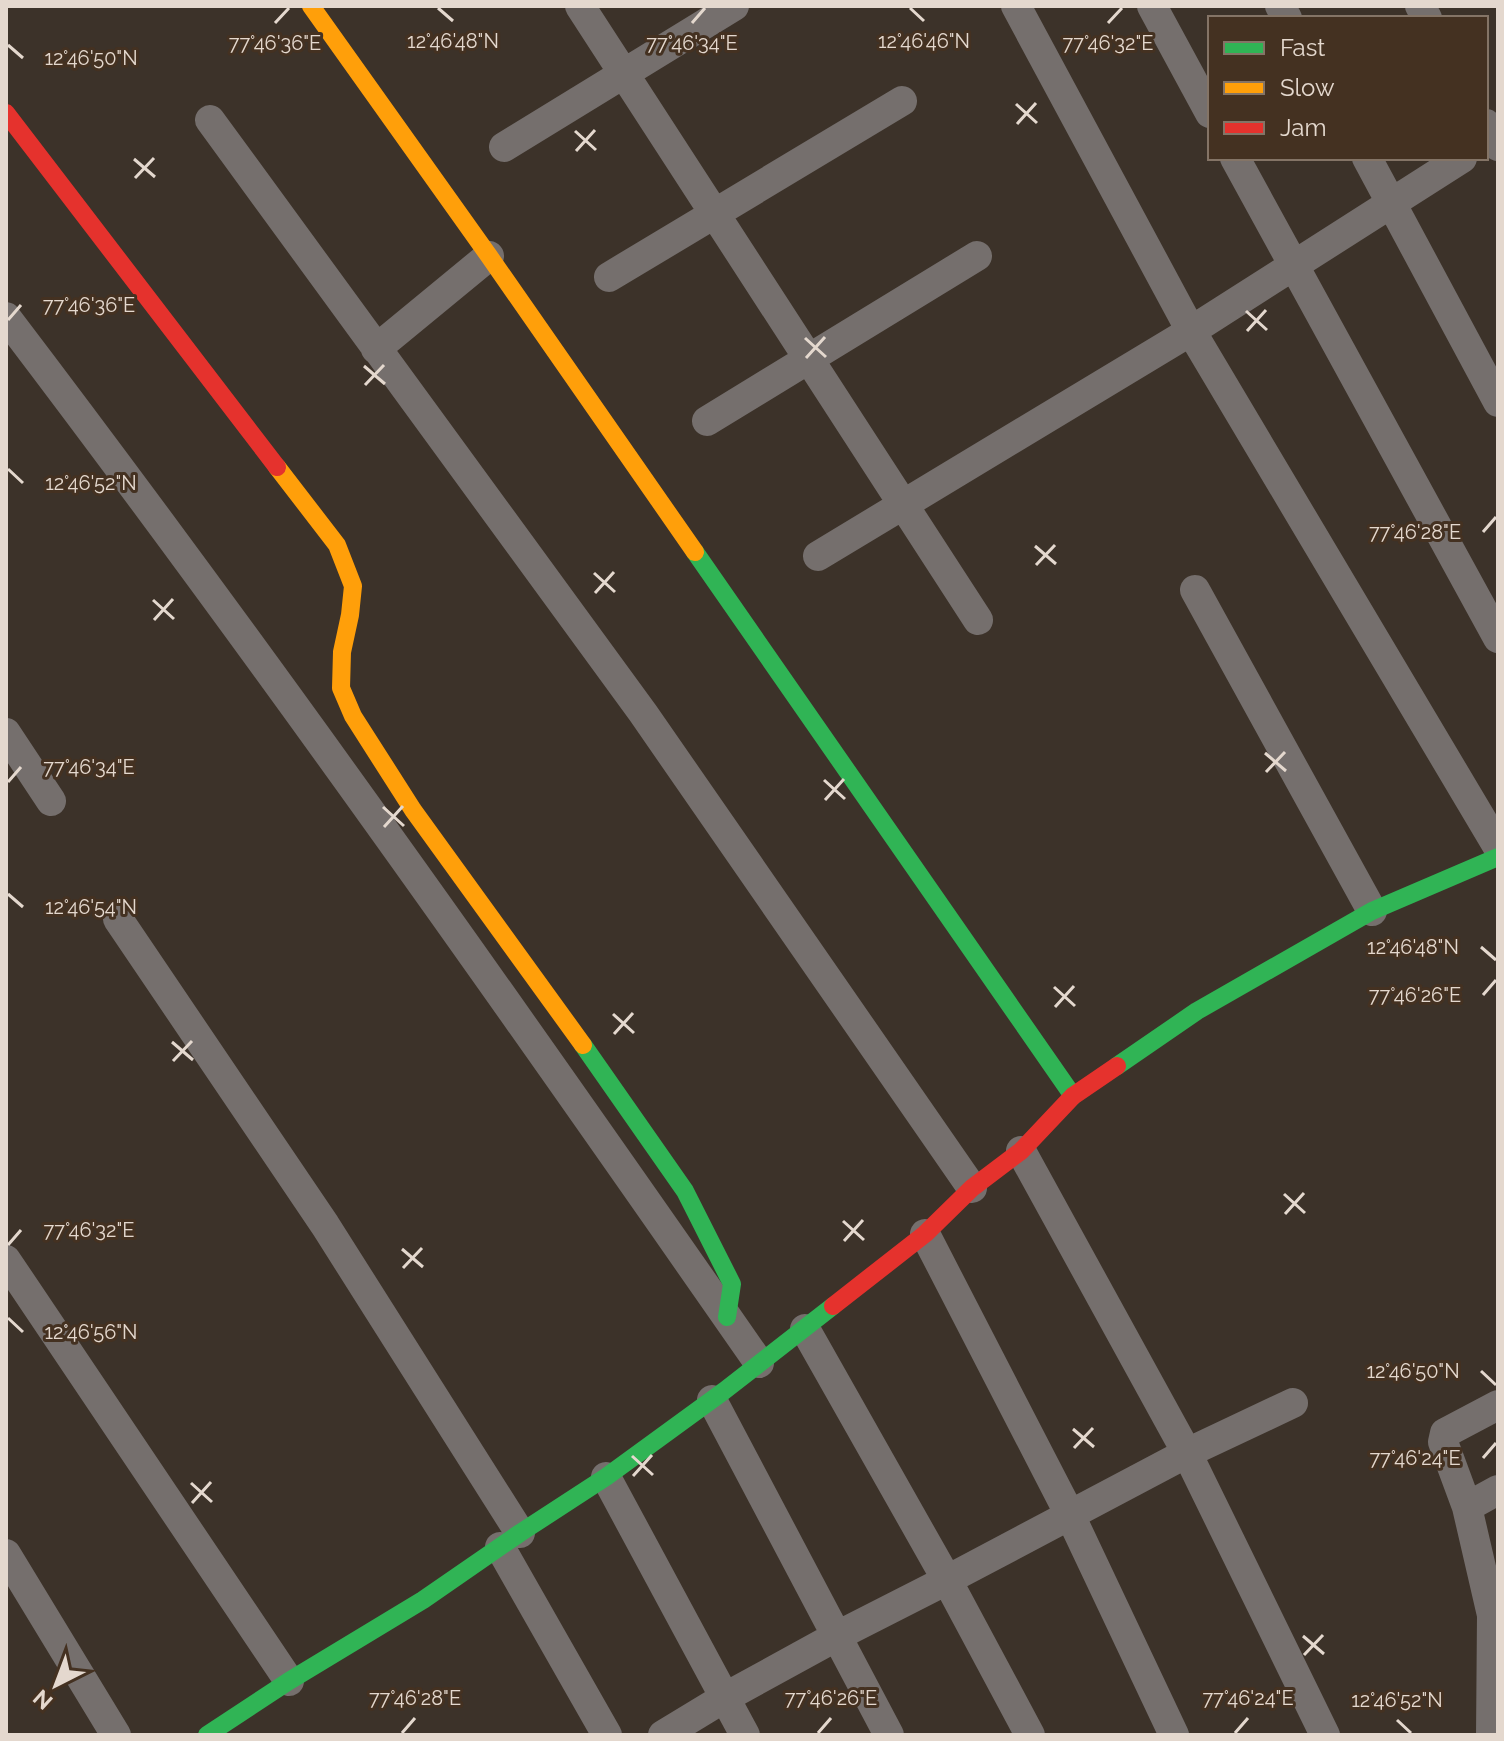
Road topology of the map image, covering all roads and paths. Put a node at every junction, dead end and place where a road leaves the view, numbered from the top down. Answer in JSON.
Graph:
{"nodes":[{"id":1,"x":311,"y":6,"type":"edge"},
{"id":2,"x":580,"y":6,"type":"edge"},
{"id":3,"x":734,"y":6,"type":"edge"},
{"id":4,"x":1016,"y":6,"type":"edge"},
{"id":5,"x":1152,"y":6,"type":"edge"},
{"id":6,"x":624,"y":73,"type":"junction"},
{"id":7,"x":902,"y":101,"type":"dead end"},
{"id":8,"x":1208,"y":109,"type":"edge"},
{"id":9,"x":6,"y":113,"type":"edge"},
{"id":10,"x":210,"y":120,"type":"dead end"},
{"id":11,"x":504,"y":147,"type":"dead end"},
{"id":12,"x":1236,"y":160,"type":"edge"},
{"id":13,"x":1368,"y":160,"type":"edge"},
{"id":14,"x":1459,"y":160,"type":"edge"},
{"id":15,"x":1392,"y":202,"type":"junction"},
{"id":16,"x":715,"y":213,"type":"junction"},
{"id":17,"x":489,"y":256,"type":"junction"},
{"id":18,"x":977,"y":256,"type":"dead end"},
{"id":19,"x":1293,"y":265,"type":"junction"},
{"id":20,"x":609,"y":277,"type":"dead end"},
{"id":21,"x":6,"y":317,"type":"edge"},
{"id":22,"x":1191,"y":331,"type":"junction"},
{"id":23,"x":376,"y":349,"type":"junction"},
{"id":24,"x":810,"y":359,"type":"junction"},
{"id":25,"x":1498,"y":402,"type":"edge"},
{"id":26,"x":707,"y":421,"type":"dead end"},
{"id":27,"x":904,"y":504,"type":"junction"},
{"id":28,"x":818,"y":556,"type":"dead end"},
{"id":29,"x":1195,"y":590,"type":"dead end"},
{"id":30,"x":978,"y":620,"type":"dead end"},
{"id":31,"x":1498,"y":638,"type":"edge"},
{"id":32,"x":6,"y":733,"type":"edge"},
{"id":33,"x":51,"y":801,"type":"dead end"},
{"id":34,"x":1498,"y":847,"type":"edge"},
{"id":35,"x":1498,"y":857,"type":"edge"},
{"id":36,"x":475,"y":896,"type":"junction"},
{"id":37,"x":1372,"y":911,"type":"junction"},
{"id":38,"x":445,"y":916,"type":"junction"},
{"id":39,"x":118,"y":919,"type":"dead end"},
{"id":40,"x":1073,"y":1096,"type":"junction"},
{"id":41,"x":1021,"y":1151,"type":"junction"},
{"id":42,"x":972,"y":1188,"type":"junction"},
{"id":43,"x":925,"y":1234,"type":"junction"},
{"id":44,"x":6,"y":1260,"type":"edge"},
{"id":45,"x":727,"y":1317,"type":"junction"},
{"id":46,"x":805,"y":1329,"type":"junction"},
{"id":47,"x":759,"y":1363,"type":"junction"},
{"id":48,"x":712,"y":1400,"type":"junction"},
{"id":49,"x":1293,"y":1403,"type":"dead end"},
{"id":50,"x":1498,"y":1405,"type":"edge"},
{"id":51,"x":1187,"y":1453,"type":"junction"},
{"id":52,"x":606,"y":1477,"type":"junction"},
{"id":53,"x":1498,"y":1490,"type":"edge"},
{"id":54,"x":1467,"y":1507,"type":"junction"},
{"id":55,"x":1070,"y":1515,"type":"junction"},
{"id":56,"x":510,"y":1540,"type":"junction"},
{"id":57,"x":6,"y":1554,"type":"edge"},
{"id":58,"x":947,"y":1580,"type":"junction"},
{"id":59,"x":837,"y":1636,"type":"junction"},
{"id":60,"x":1495,"y":1664,"type":"edge"},
{"id":61,"x":289,"y":1681,"type":"junction"},
{"id":62,"x":724,"y":1698,"type":"junction"},
{"id":63,"x":116,"y":1735,"type":"edge"},
{"id":64,"x":207,"y":1735,"type":"edge"},
{"id":65,"x":607,"y":1735,"type":"edge"},
{"id":66,"x":663,"y":1735,"type":"edge"},
{"id":67,"x":745,"y":1735,"type":"edge"},
{"id":68,"x":889,"y":1735,"type":"edge"},
{"id":69,"x":1030,"y":1735,"type":"edge"},
{"id":70,"x":1174,"y":1735,"type":"edge"},
{"id":71,"x":1325,"y":1735,"type":"edge"},
{"id":72,"x":1491,"y":1735,"type":"edge"}],
"edges":[{"from":1,"to":17,"type":"street"},
{"from":2,"to":6,"type":"street"},
{"from":3,"to":6,"type":"street"},
{"from":4,"to":22,"type":"street"},
{"from":5,"to":8,"type":"street"},
{"from":6,"to":11,"type":"street"},
{"from":6,"to":16,"type":"street"},
{"from":7,"to":16,"type":"street"},
{"from":9,"to":36,"type":"street"},
{"from":10,"to":23,"type":"street"},
{"from":12,"to":19,"type":"street"},
{"from":13,"to":15,"type":"street"},
{"from":14,"to":15,"type":"street"},
{"from":15,"to":19,"type":"street"},
{"from":15,"to":25,"type":"street"},
{"from":16,"to":20,"type":"street"},
{"from":16,"to":24,"type":"street"},
{"from":17,"to":23,"type":"street"},
{"from":17,"to":40,"type":"street"},
{"from":18,"to":24,"type":"street"},
{"from":19,"to":22,"type":"street"},
{"from":19,"to":31,"type":"street"},
{"from":21,"to":38,"type":"street"},
{"from":22,"to":27,"type":"street"},
{"from":22,"to":34,"type":"street"},
{"from":23,"to":42,"type":"street"},
{"from":24,"to":26,"type":"street"},
{"from":24,"to":27,"type":"street"},
{"from":27,"to":28,"type":"street"},
{"from":27,"to":30,"type":"street"},
{"from":29,"to":37,"type":"street"},
{"from":32,"to":33,"type":"street"},
{"from":35,"to":37,"type":"street"},
{"from":36,"to":38,"type":"street"},
{"from":36,"to":45,"type":"street"},
{"from":37,"to":40,"type":"street"},
{"from":38,"to":45,"type":"street"},
{"from":39,"to":56,"type":"street"},
{"from":40,"to":41,"type":"street"},
{"from":41,"to":42,"type":"street"},
{"from":41,"to":51,"type":"street"},
{"from":42,"to":43,"type":"street"},
{"from":43,"to":46,"type":"street"},
{"from":43,"to":55,"type":"street"},
{"from":44,"to":61,"type":"street"},
{"from":45,"to":47,"type":"street"},
{"from":46,"to":47,"type":"street"},
{"from":46,"to":58,"type":"street"},
{"from":47,"to":48,"type":"street"},
{"from":48,"to":52,"type":"street"},
{"from":48,"to":59,"type":"street"},
{"from":49,"to":51,"type":"street"},
{"from":50,"to":54,"type":"street"},
{"from":51,"to":55,"type":"street"},
{"from":51,"to":71,"type":"street"},
{"from":52,"to":56,"type":"street"},
{"from":52,"to":62,"type":"street"},
{"from":53,"to":54,"type":"street"},
{"from":54,"to":60,"type":"street"},
{"from":55,"to":58,"type":"street"},
{"from":55,"to":70,"type":"street"},
{"from":56,"to":61,"type":"street"},
{"from":56,"to":65,"type":"street"},
{"from":57,"to":63,"type":"street"},
{"from":58,"to":59,"type":"street"},
{"from":58,"to":69,"type":"street"},
{"from":59,"to":62,"type":"street"},
{"from":59,"to":68,"type":"street"},
{"from":60,"to":72,"type":"street"},
{"from":61,"to":64,"type":"street"},
{"from":62,"to":66,"type":"street"},
{"from":62,"to":67,"type":"street"}]}
